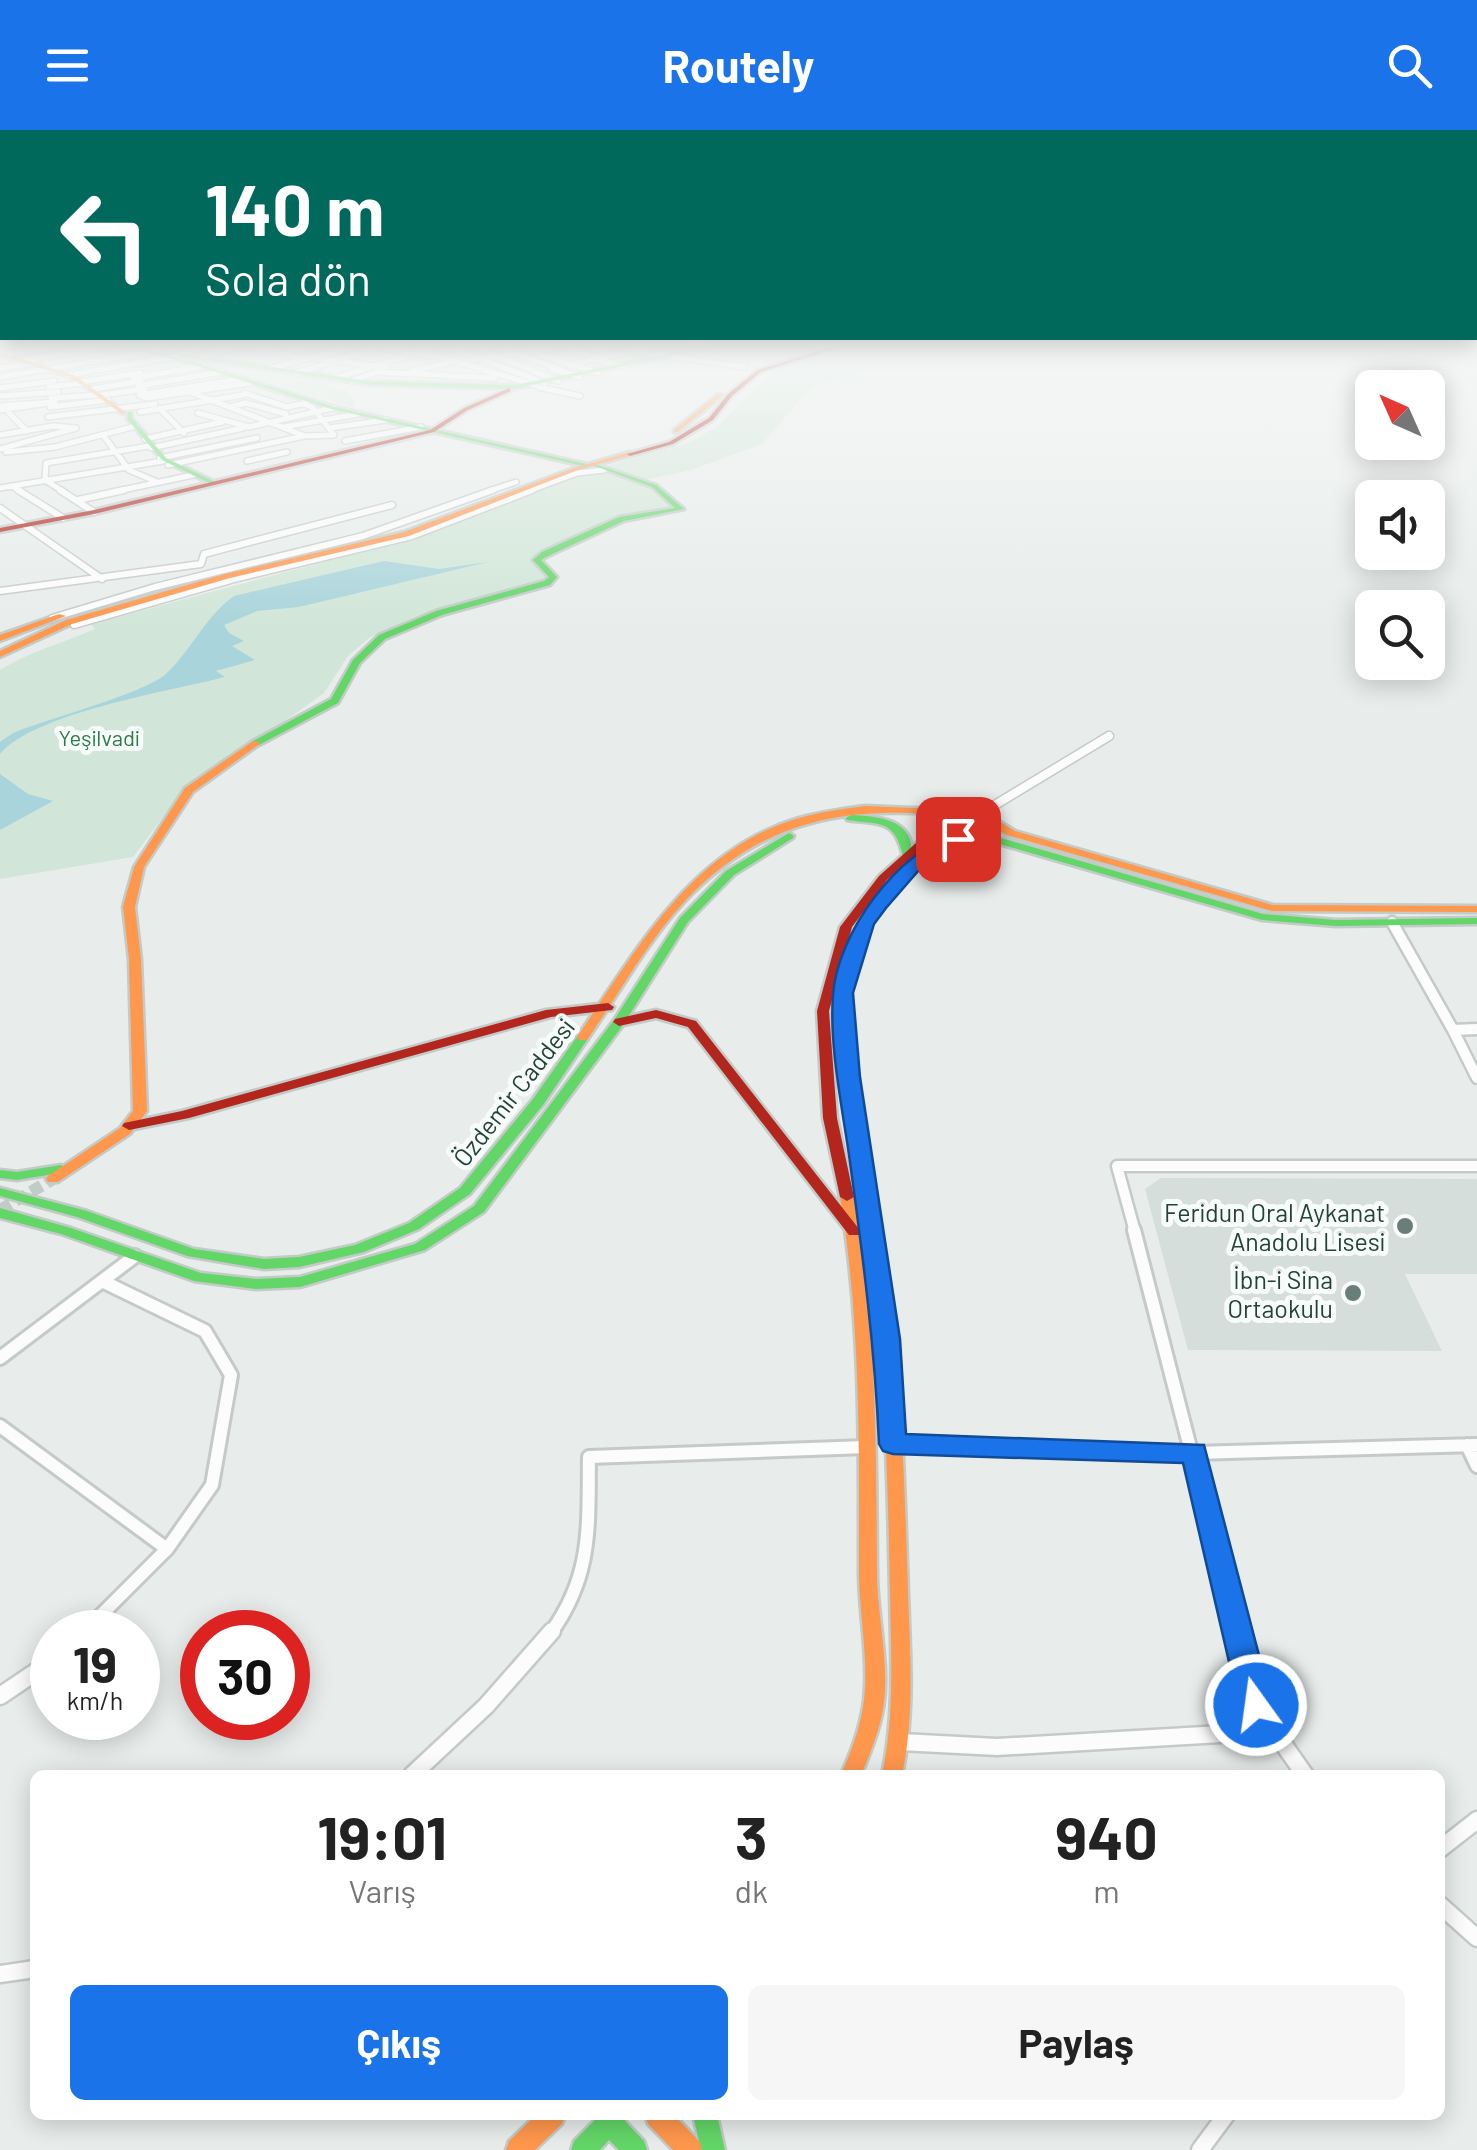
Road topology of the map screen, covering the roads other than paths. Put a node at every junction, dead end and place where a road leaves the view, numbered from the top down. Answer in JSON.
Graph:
{"nodes":[{"id":1,"x":29,"y":440,"type":"edge"},
{"id":2,"x":41,"y":440,"type":"edge"},
{"id":3,"x":81,"y":440,"type":"edge"},
{"id":4,"x":101,"y":440,"type":"edge"},
{"id":5,"x":104,"y":440,"type":"edge"},
{"id":6,"x":107,"y":440,"type":"edge"},
{"id":7,"x":138,"y":440,"type":"edge"},
{"id":8,"x":257,"y":440,"type":"edge"},
{"id":9,"x":282,"y":440,"type":"edge"},
{"id":10,"x":343,"y":440,"type":"edge"},
{"id":11,"x":370,"y":440,"type":"edge"},
{"id":12,"x":497,"y":440,"type":"edge"},
{"id":13,"x":649,"y":440,"type":"edge"},
{"id":14,"x":671,"y":440,"type":"edge"},
{"id":15,"x":74,"y":442,"type":"junction"},
{"id":16,"x":268,"y":443,"type":"junction"},
{"id":17,"x":351,"y":445,"type":"junction"},
{"id":18,"x":635,"y":446,"type":"junction"},
{"id":19,"x":55,"y":447,"type":"junction"},
{"id":20,"x":0,"y":450,"type":"edge"},
{"id":21,"x":114,"y":451,"type":"junction"},
{"id":22,"x":551,"y":455,"type":"junction"},
{"id":23,"x":80,"y":457,"type":"junction"},
{"id":24,"x":247,"y":460,"type":"dead end"},
{"id":25,"x":46,"y":462,"type":"junction"},
{"id":26,"x":596,"y":464,"type":"junction"},
{"id":27,"x":125,"y":466,"type":"junction"},
{"id":28,"x":194,"y":475,"type":"junction"},
{"id":29,"x":45,"y":480,"type":"junction"},
{"id":30,"x":158,"y":483,"type":"junction"},
{"id":31,"x":214,"y":484,"type":"junction"},
{"id":32,"x":11,"y":486,"type":"junction"},
{"id":33,"x":510,"y":486,"type":"junction"},
{"id":34,"x":0,"y":488,"type":"edge"},
{"id":35,"x":77,"y":500,"type":"junction"},
{"id":36,"x":392,"y":506,"type":"dead end"},
{"id":37,"x":1,"y":510,"type":"edge"},
{"id":38,"x":94,"y":512,"type":"junction"},
{"id":39,"x":62,"y":518,"type":"junction"},
{"id":40,"x":27,"y":526,"type":"junction"},
{"id":41,"x":0,"y":530,"type":"edge"},
{"id":42,"x":102,"y":579,"type":"junction"},
{"id":43,"x":0,"y":591,"type":"edge"},
{"id":44,"x":52,"y":618,"type":"junction"},
{"id":45,"x":82,"y":618,"type":"junction"},
{"id":46,"x":0,"y":638,"type":"edge"},
{"id":47,"x":0,"y":650,"type":"edge"},
{"id":48,"x":0,"y":662,"type":"edge"},
{"id":49,"x":1109,"y":736,"type":"dead end"},
{"id":50,"x":980,"y":814,"type":"junction"},
{"id":51,"x":842,"y":817,"type":"junction"},
{"id":52,"x":931,"y":821,"type":"junction"},
{"id":53,"x":994,"y":824,"type":"junction"},
{"id":54,"x":977,"y":838,"type":"junction"},
{"id":55,"x":958,"y":839,"type":"junction"},
{"id":56,"x":1023,"y":848,"type":"junction"},
{"id":57,"x":913,"y":856,"type":"junction"},
{"id":58,"x":1477,"y":909,"type":"edge"},
{"id":59,"x":1477,"y":921,"type":"edge"},
{"id":60,"x":1392,"y":922,"type":"junction"},
{"id":61,"x":608,"y":1006,"type":"junction"},
{"id":62,"x":619,"y":1022,"type":"junction"},
{"id":63,"x":1477,"y":1029,"type":"edge"},
{"id":64,"x":1453,"y":1030,"type":"junction"},
{"id":65,"x":1477,"y":1078,"type":"edge"},
{"id":66,"x":129,"y":1126,"type":"junction"},
{"id":67,"x":1477,"y":1166,"type":"edge"},
{"id":68,"x":72,"y":1167,"type":"junction"},
{"id":69,"x":0,"y":1174,"type":"edge"},
{"id":70,"x":53,"y":1179,"type":"tunnel mouth"},
{"id":71,"x":0,"y":1192,"type":"edge"},
{"id":72,"x":0,"y":1213,"type":"edge"},
{"id":73,"x":854,"y":1232,"type":"junction"},
{"id":74,"x":135,"y":1256,"type":"junction"},
{"id":75,"x":102,"y":1281,"type":"junction"},
{"id":76,"x":0,"y":1358,"type":"edge"},
{"id":77,"x":0,"y":1426,"type":"edge"},
{"id":78,"x":893,"y":1444,"type":"junction"},
{"id":79,"x":1472,"y":1445,"type":"edge"},
{"id":80,"x":866,"y":1447,"type":"junction"},
{"id":81,"x":1194,"y":1453,"type":"junction"},
{"id":82,"x":1477,"y":1466,"type":"edge"},
{"id":83,"x":167,"y":1550,"type":"junction"},
{"id":84,"x":106,"y":1610,"type":"edge"},
{"id":85,"x":30,"y":1676,"type":"edge"},
{"id":86,"x":0,"y":1696,"type":"edge"},
{"id":87,"x":1273,"y":1731,"type":"junction"},
{"id":88,"x":902,"y":1742,"type":"junction"},
{"id":89,"x":417,"y":1770,"type":"edge"},
{"id":90,"x":853,"y":1770,"type":"edge"},
{"id":91,"x":894,"y":1770,"type":"edge"},
{"id":92,"x":1301,"y":1770,"type":"edge"},
{"id":93,"x":1477,"y":1820,"type":"edge"},
{"id":94,"x":1445,"y":1845,"type":"edge"},
{"id":95,"x":1445,"y":1909,"type":"edge"},
{"id":96,"x":1477,"y":1938,"type":"edge"},
{"id":97,"x":30,"y":1970,"type":"edge"},
{"id":98,"x":0,"y":1974,"type":"edge"},
{"id":99,"x":548,"y":2120,"type":"edge"},
{"id":100,"x":608,"y":2120,"type":"edge"},
{"id":101,"x":612,"y":2120,"type":"edge"},
{"id":102,"x":662,"y":2120,"type":"edge"},
{"id":103,"x":706,"y":2120,"type":"edge"},
{"id":104,"x":1222,"y":2120,"type":"edge"},
{"id":105,"x":518,"y":2150,"type":"edge"},
{"id":106,"x":583,"y":2150,"type":"edge"},
{"id":107,"x":635,"y":2150,"type":"edge"},
{"id":108,"x":690,"y":2150,"type":"edge"},
{"id":109,"x":713,"y":2150,"type":"edge"},
{"id":110,"x":1200,"y":2150,"type":"edge"}],
"edges":[{"from":1,"to":20,"type":"street"},
{"from":2,"to":19,"type":"street"},
{"from":3,"to":15,"type":"street"},
{"from":4,"to":27,"type":"street"},
{"from":5,"to":21,"type":"street"},
{"from":6,"to":21,"type":"street"},
{"from":7,"to":28,"type":"main road"},
{"from":8,"to":16,"type":"street"},
{"from":9,"to":16,"type":"street"},
{"from":10,"to":17,"type":"street"},
{"from":11,"to":17,"type":"main road"},
{"from":12,"to":22,"type":"main road"},
{"from":13,"to":18,"type":"main road"},
{"from":14,"to":26,"type":"main road"},
{"from":15,"to":19,"type":"street"},
{"from":15,"to":23,"type":"street"},
{"from":16,"to":24,"type":"street"},
{"from":17,"to":31,"type":"main road"},
{"from":18,"to":22,"type":"main road"},
{"from":18,"to":26,"type":"main road"},
{"from":19,"to":20,"type":"street"},
{"from":19,"to":25,"type":"street"},
{"from":21,"to":23,"type":"street"},
{"from":21,"to":27,"type":"street"},
{"from":22,"to":26,"type":"main road"},
{"from":22,"to":33,"type":"main road"},
{"from":23,"to":25,"type":"street"},
{"from":25,"to":29,"type":"street"},
{"from":26,"to":33,"type":"main road"},
{"from":26,"to":45,"type":"main road"},
{"from":26,"to":66,"type":"main road"},
{"from":27,"to":29,"type":"street"},
{"from":27,"to":30,"type":"street"},
{"from":28,"to":30,"type":"street"},
{"from":28,"to":31,"type":"main road"},
{"from":29,"to":32,"type":"street"},
{"from":29,"to":35,"type":"street"},
{"from":30,"to":35,"type":"street"},
{"from":31,"to":38,"type":"main road"},
{"from":32,"to":34,"type":"street"},
{"from":32,"to":39,"type":"street"},
{"from":33,"to":44,"type":"street"},
{"from":33,"to":45,"type":"main road"},
{"from":35,"to":38,"type":"street"},
{"from":36,"to":42,"type":"street"},
{"from":37,"to":40,"type":"street"},
{"from":38,"to":39,"type":"main road"},
{"from":39,"to":40,"type":"main road"},
{"from":40,"to":41,"type":"main road"},
{"from":40,"to":42,"type":"street"},
{"from":42,"to":43,"type":"street"},
{"from":44,"to":45,"type":"main road"},
{"from":44,"to":46,"type":"main road"},
{"from":45,"to":47,"type":"main road"},
{"from":45,"to":48,"type":"main road"},
{"from":49,"to":50,"type":"street"},
{"from":50,"to":52,"type":"main road"},
{"from":50,"to":53,"type":"main road"},
{"from":51,"to":52,"type":"main road","name":"Özdemir Caddesi"},
{"from":51,"to":57,"type":"main road"},
{"from":51,"to":62,"type":"main road","name":"Özdemir Caddesi"},
{"from":52,"to":55,"type":"main road"},
{"from":52,"to":57,"type":"main road"},
{"from":52,"to":61,"type":"main road","name":"Özdemir Caddesi"},
{"from":53,"to":54,"type":"main road"},
{"from":53,"to":58,"type":"main road"},
{"from":54,"to":55,"type":"main road"},
{"from":54,"to":56,"type":"main road"},
{"from":55,"to":57,"type":"main road"},
{"from":56,"to":57,"type":"main road"},
{"from":56,"to":60,"type":"main road"},
{"from":57,"to":73,"type":"main road"},
{"from":57,"to":78,"type":"main road"},
{"from":59,"to":60,"type":"main road"},
{"from":60,"to":64,"type":"street"},
{"from":61,"to":66,"type":"main road"},
{"from":61,"to":71,"type":"main road","name":"Özdemir Caddesi"},
{"from":62,"to":73,"type":"main road"},
{"from":62,"to":74,"type":"main road","name":"Özdemir Caddesi"},
{"from":63,"to":64,"type":"street"},
{"from":64,"to":65,"type":"street"},
{"from":66,"to":68,"type":"main road"},
{"from":67,"to":81,"type":"street"},
{"from":68,"to":69,"type":"main road"},
{"from":68,"to":70,"type":"main road"},
{"from":72,"to":74,"type":"main road","name":"Özdemir Caddesi"},
{"from":73,"to":80,"type":"main road"},
{"from":74,"to":75,"type":"street"},
{"from":75,"to":76,"type":"street"},
{"from":75,"to":83,"type":"street"},
{"from":77,"to":83,"type":"street"},
{"from":78,"to":81,"type":"street"},
{"from":78,"to":88,"type":"main road"},
{"from":79,"to":81,"type":"street"},
{"from":79,"to":82,"type":"street"},
{"from":80,"to":89,"type":"street"},
{"from":80,"to":90,"type":"main road"},
{"from":81,"to":87,"type":"street"},
{"from":83,"to":84,"type":"street"},
{"from":85,"to":86,"type":"street"},
{"from":87,"to":88,"type":"street"},
{"from":87,"to":92,"type":"street"},
{"from":88,"to":91,"type":"main road"},
{"from":93,"to":94,"type":"street"},
{"from":95,"to":96,"type":"street"},
{"from":97,"to":98,"type":"street"},
{"from":99,"to":105,"type":"main road"},
{"from":100,"to":106,"type":"main road"},
{"from":101,"to":107,"type":"main road"},
{"from":102,"to":108,"type":"main road"},
{"from":103,"to":109,"type":"main road"},
{"from":104,"to":110,"type":"street"}]}
